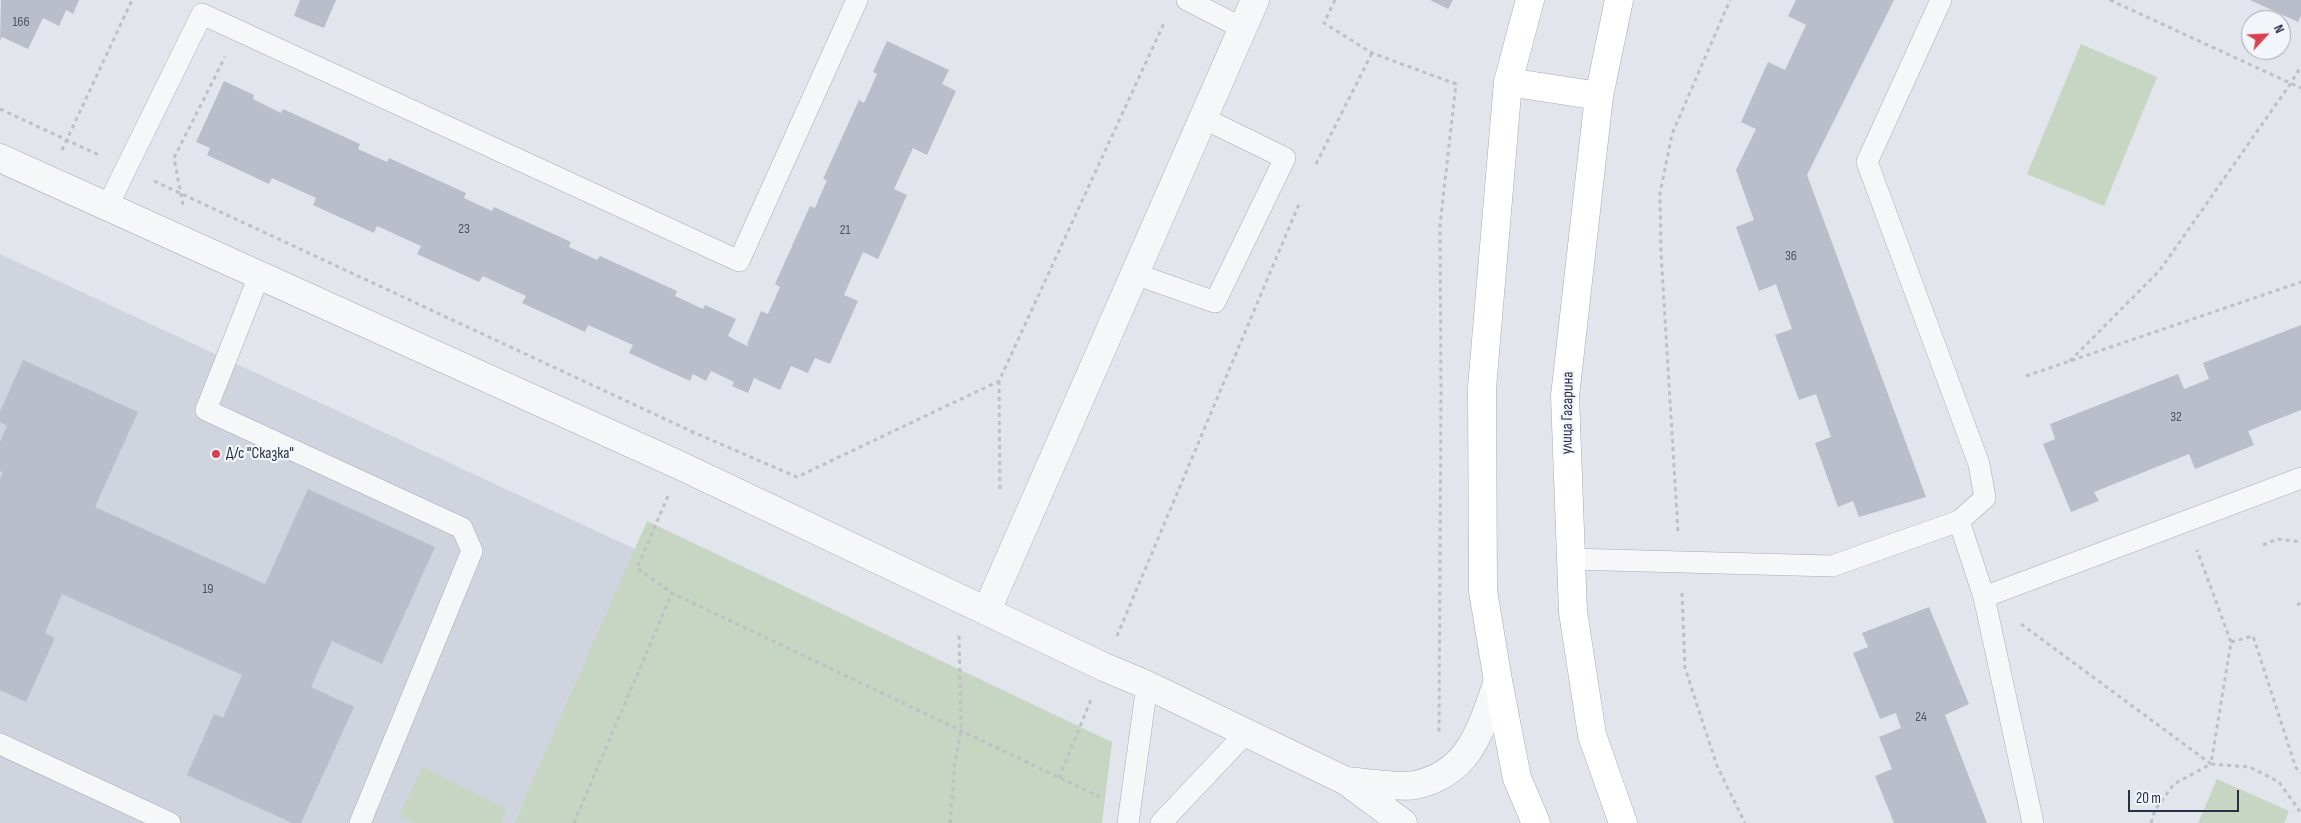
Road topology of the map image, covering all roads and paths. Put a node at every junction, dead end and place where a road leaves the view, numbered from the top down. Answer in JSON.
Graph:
{"nodes":[{"id":1,"x":132,"y":0,"type":"edge"},
{"id":2,"x":857,"y":0,"type":"edge"},
{"id":3,"x":1187,"y":0,"type":"edge"},
{"id":4,"x":1255,"y":0,"type":"edge"},
{"id":5,"x":1335,"y":0,"type":"edge"},
{"id":6,"x":1530,"y":0,"type":"edge"},
{"id":7,"x":1619,"y":0,"type":"edge"},
{"id":8,"x":1730,"y":0,"type":"edge"},
{"id":9,"x":1941,"y":0,"type":"edge"},
{"id":10,"x":2110,"y":0,"type":"edge"},
{"id":11,"x":2120,"y":0,"type":"edge"},
{"id":12,"x":2122,"y":6,"type":"junction"},
{"id":13,"x":205,"y":7,"type":"edge"},
{"id":14,"x":1167,"y":18,"type":"dead end"},
{"id":15,"x":1242,"y":28,"type":"junction"},
{"id":16,"x":1372,"y":53,"type":"junction"},
{"id":17,"x":2301,"y":66,"type":"edge"},
{"id":18,"x":1508,"y":82,"type":"junction"},
{"id":19,"x":2291,"y":83,"type":"junction"},
{"id":20,"x":2301,"y":88,"type":"edge"},
{"id":21,"x":1599,"y":96,"type":"junction"},
{"id":22,"x":0,"y":108,"type":"edge"},
{"id":23,"x":1203,"y":118,"type":"junction"},
{"id":24,"x":67,"y":139,"type":"junction"},
{"id":25,"x":102,"y":156,"type":"dead end"},
{"id":26,"x":0,"y":158,"type":"edge"},
{"id":27,"x":1313,"y":171,"type":"dead end"},
{"id":28,"x":146,"y":177,"type":"dead end"},
{"id":29,"x":48,"y":180,"type":"junction"},
{"id":30,"x":1301,"y":199,"type":"dead end"},
{"id":31,"x":107,"y":207,"type":"junction"},
{"id":32,"x":1135,"y":274,"type":"junction"},
{"id":33,"x":259,"y":276,"type":"junction"},
{"id":34,"x":2301,"y":282,"type":"edge"},
{"id":35,"x":2070,"y":361,"type":"junction"},
{"id":36,"x":2026,"y":376,"type":"dead end"},
{"id":37,"x":693,"y":432,"type":"junction"},
{"id":38,"x":679,"y":465,"type":"junction"},
{"id":39,"x":2301,"y":478,"type":"edge"},
{"id":40,"x":1959,"y":522,"type":"junction"},
{"id":41,"x":2186,"y":522,"type":"junction"},
{"id":42,"x":2301,"y":542,"type":"edge"},
{"id":43,"x":2263,"y":545,"type":"dead end"},
{"id":44,"x":1570,"y":559,"type":"junction"},
{"id":45,"x":1680,"y":562,"type":"junction"},
{"id":46,"x":672,"y":593,"type":"junction"},
{"id":47,"x":1984,"y":597,"type":"junction"},
{"id":48,"x":987,"y":610,"type":"junction"},
{"id":49,"x":2231,"y":642,"type":"junction"},
{"id":50,"x":1104,"y":667,"type":"junction"},
{"id":51,"x":1498,"y":680,"type":"junction"},
{"id":52,"x":1146,"y":685,"type":"junction"},
{"id":53,"x":1245,"y":734,"type":"junction"},
{"id":54,"x":1439,"y":736,"type":"dead end"},
{"id":55,"x":0,"y":744,"type":"edge"},
{"id":56,"x":2211,"y":764,"type":"junction"},
{"id":57,"x":2301,"y":773,"type":"edge"},
{"id":58,"x":1059,"y":778,"type":"junction"},
{"id":59,"x":1346,"y":781,"type":"junction"},
{"id":60,"x":2301,"y":813,"type":"edge"},
{"id":61,"x":1129,"y":817,"type":"edge"},
{"id":62,"x":170,"y":823,"type":"edge"},
{"id":63,"x":360,"y":823,"type":"edge"},
{"id":64,"x":574,"y":823,"type":"edge"},
{"id":65,"x":1161,"y":823,"type":"edge"},
{"id":66,"x":1403,"y":823,"type":"edge"},
{"id":67,"x":1536,"y":823,"type":"edge"},
{"id":68,"x":1623,"y":823,"type":"edge"},
{"id":69,"x":1745,"y":823,"type":"edge"},
{"id":70,"x":2033,"y":823,"type":"edge"},
{"id":71,"x":2151,"y":823,"type":"edge"}],
"edges":[{"from":1,"to":24,"type":"path"},
{"from":2,"to":13,"type":"lane"},
{"from":3,"to":15,"type":"lane"},
{"from":4,"to":15,"type":"street"},
{"from":5,"to":16,"type":"path"},
{"from":6,"to":18,"type":"main road"},
{"from":7,"to":21,"type":"main road","name":"улица Гагарина"},
{"from":8,"to":45,"type":"path"},
{"from":9,"to":40,"type":"lane"},
{"from":10,"to":12,"type":"path"},
{"from":11,"to":12,"type":"path"},
{"from":12,"to":19,"type":"path"},
{"from":13,"to":31,"type":"lane"},
{"from":14,"to":37,"type":"path"},
{"from":15,"to":23,"type":"street"},
{"from":16,"to":27,"type":"path"},
{"from":16,"to":54,"type":"path"},
{"from":17,"to":19,"type":"path"},
{"from":18,"to":21,"type":"main road"},
{"from":18,"to":51,"type":"main road"},
{"from":19,"to":20,"type":"path"},
{"from":19,"to":35,"type":"path"},
{"from":21,"to":44,"type":"main road","name":"улица Гагарина"},
{"from":22,"to":24,"type":"path"},
{"from":23,"to":32,"type":"street"},
{"from":23,"to":32,"type":"lane"},
{"from":24,"to":25,"type":"path"},
{"from":24,"to":29,"type":"path"},
{"from":26,"to":29,"type":"street"},
{"from":28,"to":37,"type":"path"},
{"from":29,"to":31,"type":"street"},
{"from":30,"to":50,"type":"path"},
{"from":31,"to":33,"type":"street"},
{"from":32,"to":48,"type":"street"},
{"from":33,"to":38,"type":"street"},
{"from":33,"to":63,"type":"lane"},
{"from":34,"to":35,"type":"path"},
{"from":35,"to":36,"type":"path"},
{"from":37,"to":38,"type":"path"},
{"from":38,"to":46,"type":"path"},
{"from":38,"to":48,"type":"street"},
{"from":39,"to":41,"type":"lane"},
{"from":40,"to":45,"type":"lane"},
{"from":40,"to":47,"type":"lane"},
{"from":41,"to":47,"type":"lane"},
{"from":41,"to":49,"type":"path"},
{"from":42,"to":43,"type":"path"},
{"from":44,"to":45,"type":"lane"},
{"from":44,"to":68,"type":"main road","name":"улица Гагарина"},
{"from":45,"to":69,"type":"path"},
{"from":46,"to":58,"type":"path"},
{"from":46,"to":64,"type":"path"},
{"from":47,"to":56,"type":"path"},
{"from":47,"to":70,"type":"lane"},
{"from":48,"to":50,"type":"street"},
{"from":49,"to":56,"type":"path"},
{"from":49,"to":57,"type":"path"},
{"from":50,"to":52,"type":"street"},
{"from":50,"to":58,"type":"path"},
{"from":51,"to":59,"type":"street"},
{"from":51,"to":67,"type":"main road"},
{"from":52,"to":53,"type":"street"},
{"from":52,"to":61,"type":"lane"},
{"from":53,"to":59,"type":"street"},
{"from":53,"to":65,"type":"lane"},
{"from":55,"to":62,"type":"lane"},
{"from":56,"to":60,"type":"path"},
{"from":56,"to":71,"type":"path"},
{"from":58,"to":61,"type":"path"},
{"from":59,"to":66,"type":"street"}]}
